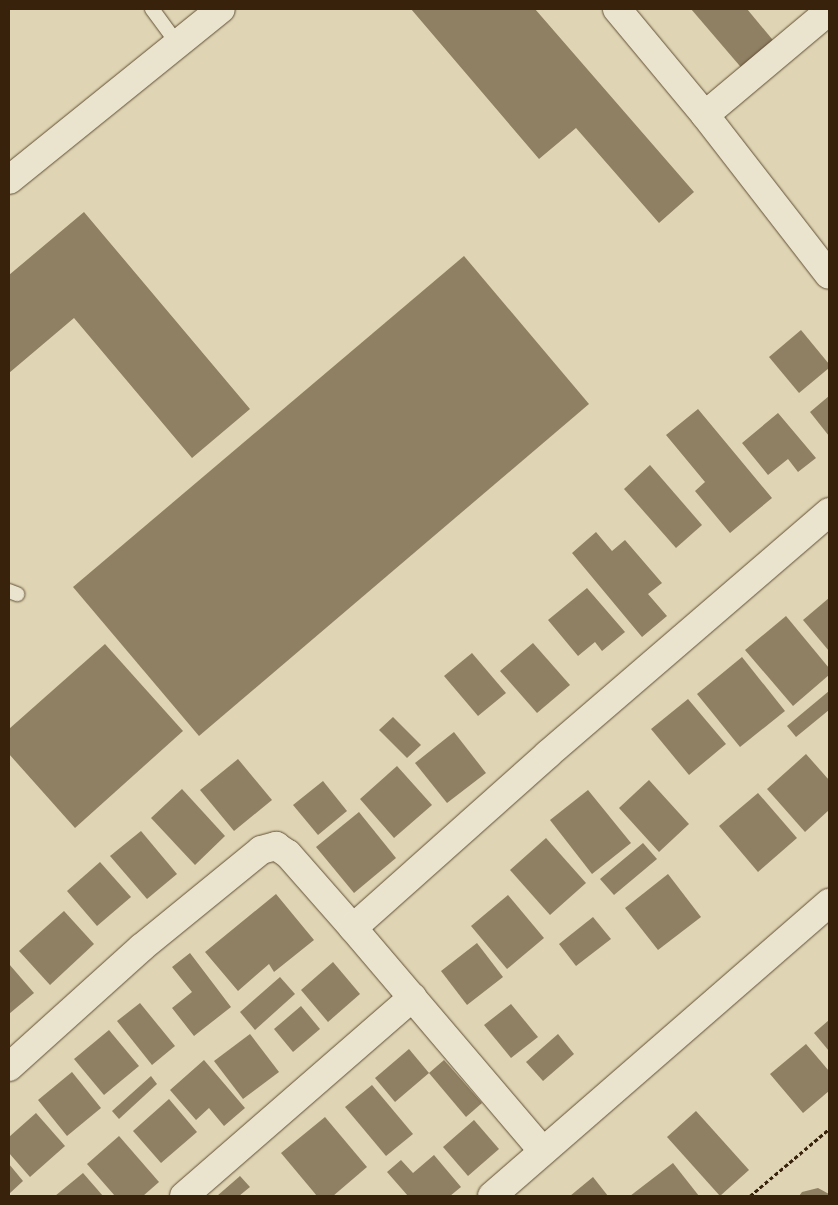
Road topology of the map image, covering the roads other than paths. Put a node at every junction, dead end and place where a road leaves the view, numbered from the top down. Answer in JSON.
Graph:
{"nodes":[{"id":1,"x":152,"y":9,"type":"edge"},
{"id":2,"x":221,"y":9,"type":"edge"},
{"id":3,"x":617,"y":9,"type":"edge"},
{"id":4,"x":829,"y":11,"type":"edge"},
{"id":5,"x":177,"y":43,"type":"junction"},
{"id":6,"x":705,"y":115,"type":"junction"},
{"id":7,"x":9,"y":180,"type":"edge"},
{"id":8,"x":829,"y":275,"type":"edge"},
{"id":9,"x":829,"y":512,"type":"edge"},
{"id":10,"x":829,"y":903,"type":"edge"},
{"id":11,"x":353,"y":928,"type":"junction"},
{"id":12,"x":413,"y":997,"type":"junction"},
{"id":13,"x":9,"y":1067,"type":"edge"},
{"id":14,"x":544,"y":1151,"type":"junction"},
{"id":15,"x":184,"y":1196,"type":"edge"},
{"id":16,"x":492,"y":1196,"type":"edge"}],
"edges":[{"from":1,"to":5,"type":"lane"},
{"from":2,"to":5,"type":"street"},
{"from":3,"to":6,"type":"street"},
{"from":4,"to":6,"type":"street"},
{"from":5,"to":7,"type":"street"},
{"from":6,"to":8,"type":"street"},
{"from":9,"to":11,"type":"street"},
{"from":10,"to":14,"type":"street"},
{"from":11,"to":12,"type":"street"},
{"from":11,"to":13,"type":"street"},
{"from":12,"to":14,"type":"street"},
{"from":12,"to":15,"type":"street"},
{"from":14,"to":16,"type":"street"}]}
